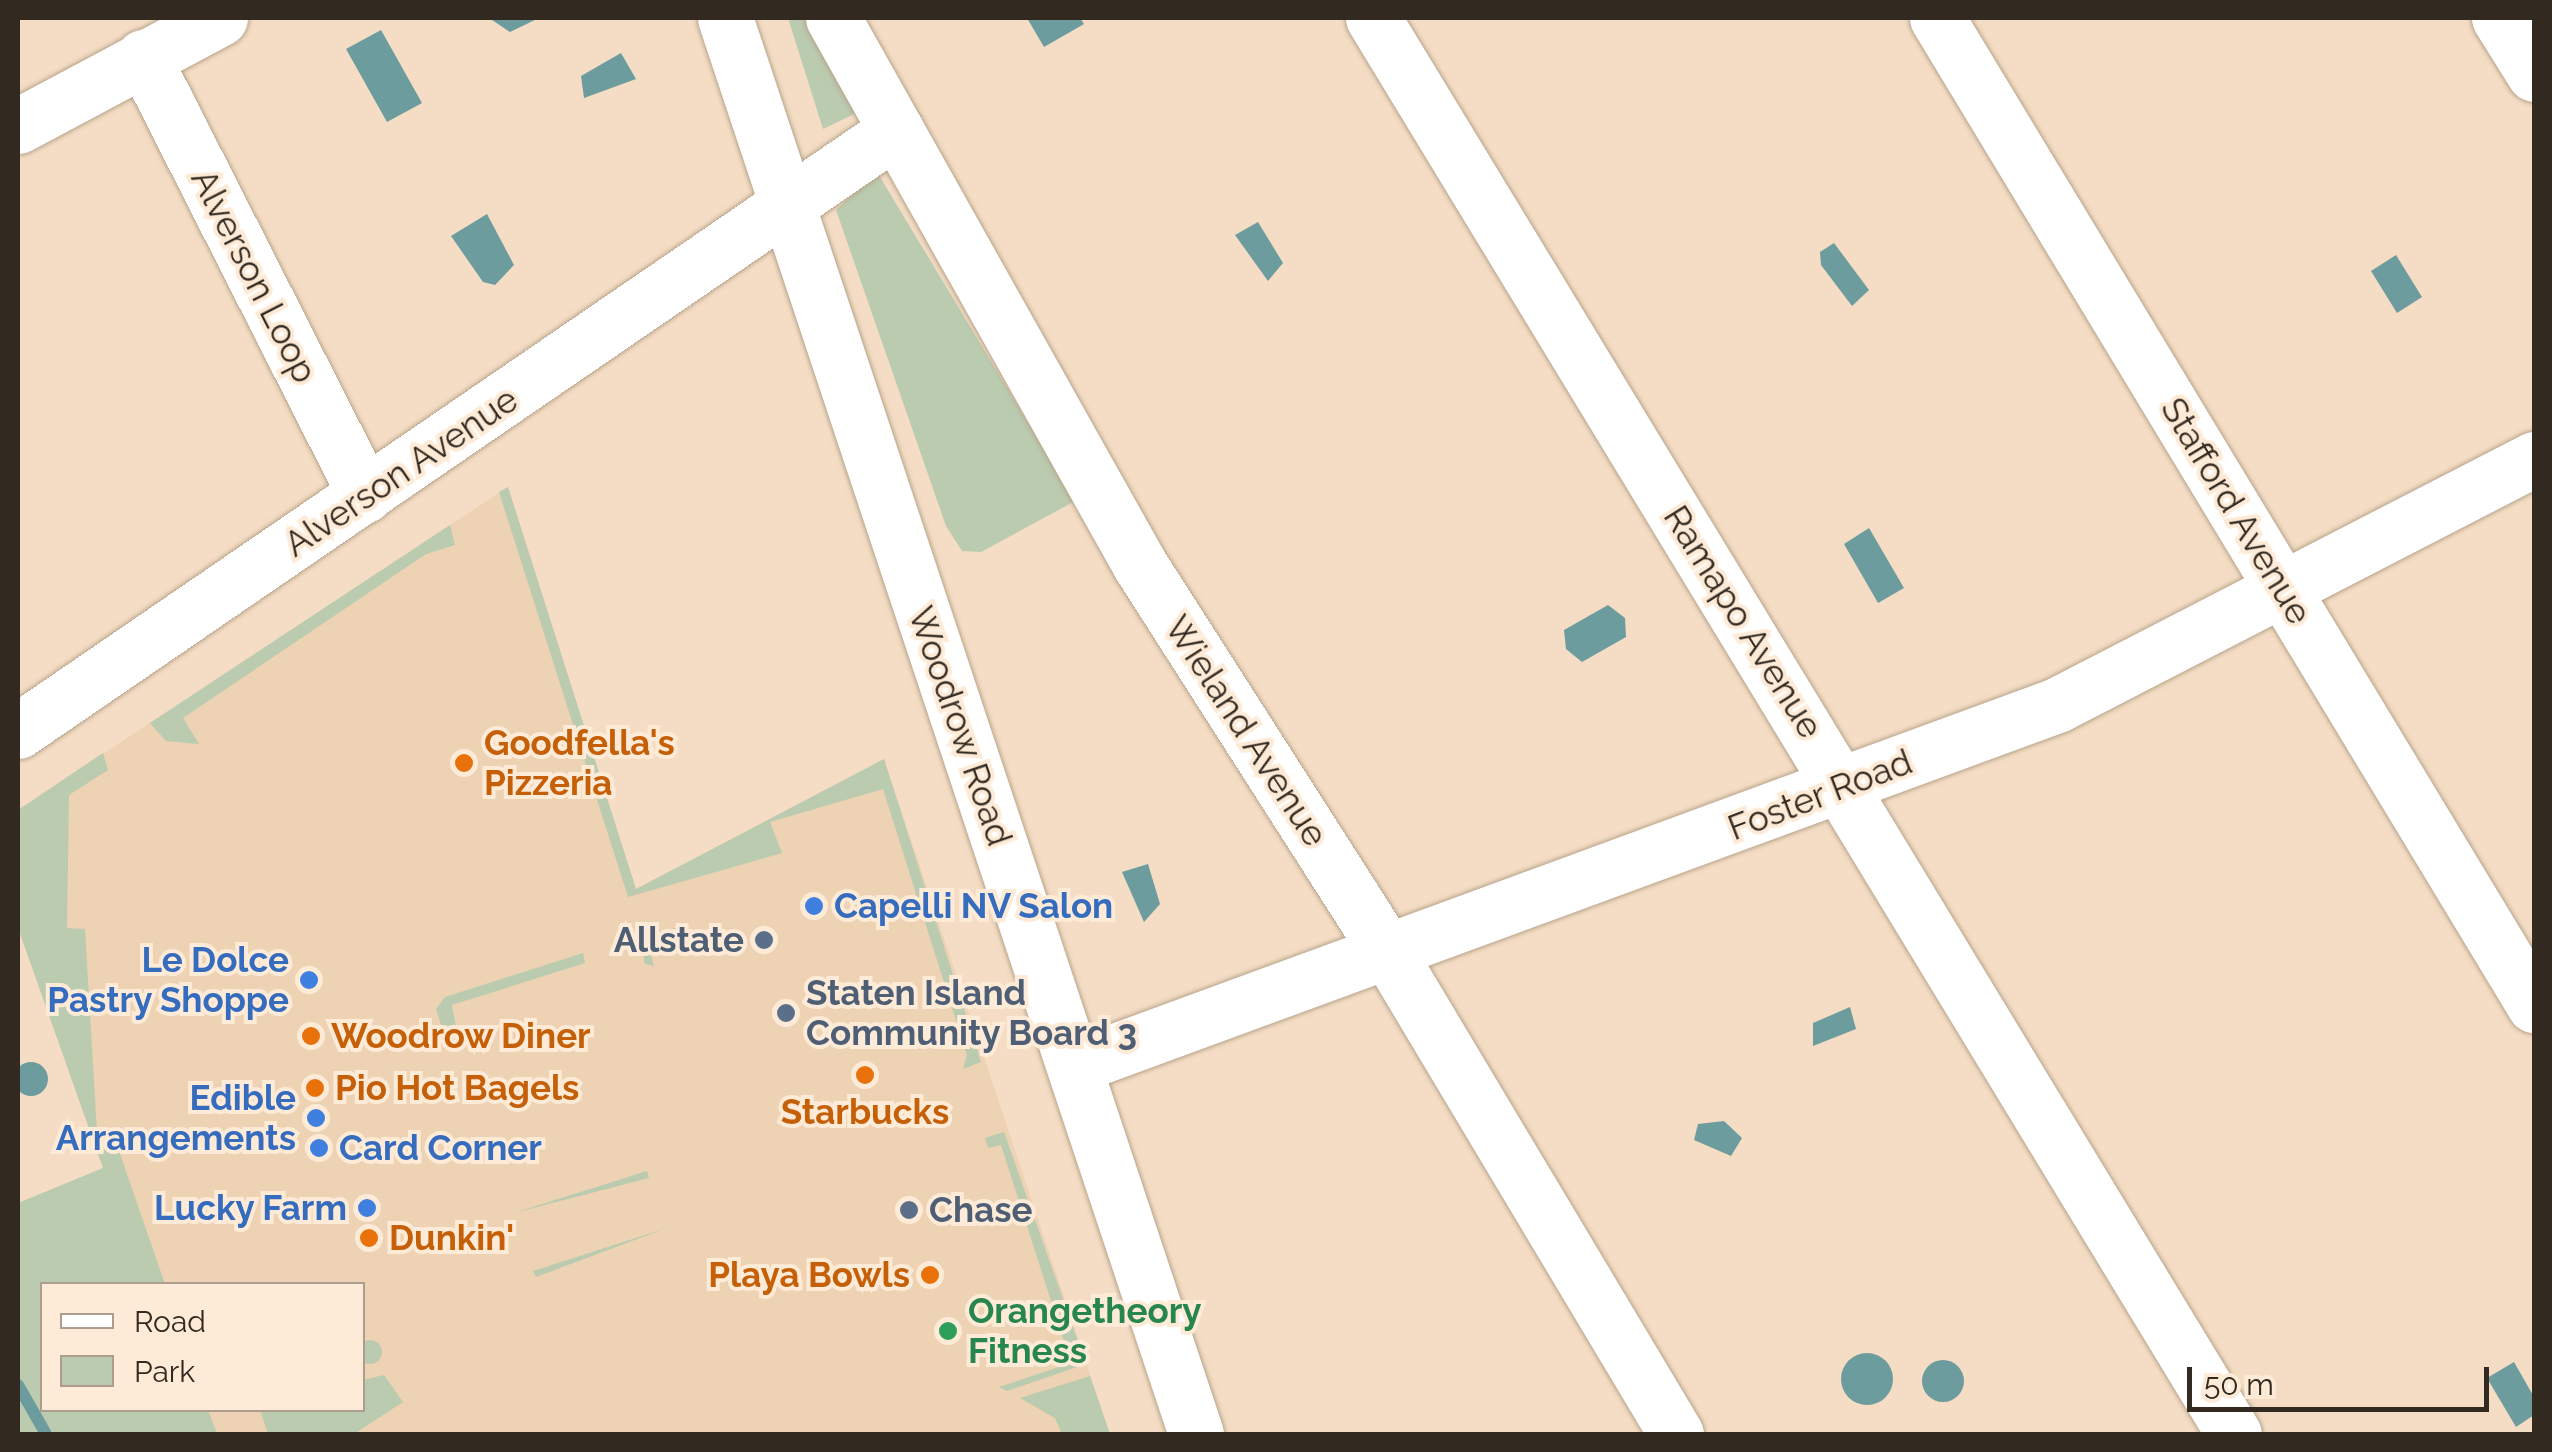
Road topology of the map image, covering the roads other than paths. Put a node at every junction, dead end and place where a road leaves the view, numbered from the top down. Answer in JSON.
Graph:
{"nodes":[{"id":1,"x":220,"y":18,"type":"edge"},
{"id":2,"x":725,"y":18,"type":"edge"},
{"id":3,"x":833,"y":18,"type":"edge"},
{"id":4,"x":1373,"y":18,"type":"edge"},
{"id":5,"x":1937,"y":18,"type":"edge"},
{"id":6,"x":2500,"y":18,"type":"edge"},
{"id":7,"x":143,"y":57,"type":"junction"},
{"id":8,"x":2534,"y":74,"type":"edge"},
{"id":9,"x":18,"y":126,"type":"edge"},
{"id":10,"x":896,"y":130,"type":"junction"},
{"id":11,"x":784,"y":211,"type":"junction"},
{"id":12,"x":2534,"y":459,"type":"edge"},
{"id":13,"x":364,"y":495,"type":"junction"},
{"id":14,"x":2284,"y":591,"type":"junction"},
{"id":15,"x":18,"y":730,"type":"edge"},
{"id":16,"x":1844,"y":788,"type":"junction"},
{"id":17,"x":1389,"y":954,"type":"junction"},
{"id":18,"x":2534,"y":1005,"type":"edge"},
{"id":19,"x":1077,"y":1065,"type":"junction"},
{"id":20,"x":1196,"y":1434,"type":"edge"},
{"id":21,"x":1676,"y":1434,"type":"edge"},
{"id":22,"x":2234,"y":1434,"type":"edge"}],
"edges":[{"from":1,"to":7,"type":"street"},
{"from":2,"to":11,"type":"street","name":"Woodrow Road"},
{"from":3,"to":10,"type":"street","name":"Wieland Avenue"},
{"from":4,"to":16,"type":"street","name":"Ramapo Avenue"},
{"from":5,"to":14,"type":"street","name":"Stafford Avenue"},
{"from":6,"to":8,"type":"street"},
{"from":7,"to":9,"type":"street"},
{"from":7,"to":13,"type":"street","name":"Alverson Loop"},
{"from":10,"to":11,"type":"street","name":"Alverson Avenue"},
{"from":10,"to":17,"type":"street","name":"Wieland Avenue"},
{"from":11,"to":13,"type":"street","name":"Alverson Avenue"},
{"from":11,"to":19,"type":"street","name":"Woodrow Road"},
{"from":12,"to":14,"type":"street","name":"Foster Road"},
{"from":13,"to":15,"type":"street","name":"Alverson Avenue"},
{"from":14,"to":16,"type":"street","name":"Foster Road"},
{"from":14,"to":18,"type":"street","name":"Stafford Avenue"},
{"from":16,"to":17,"type":"street","name":"Foster Road"},
{"from":16,"to":22,"type":"street","name":"Ramapo Avenue"},
{"from":17,"to":19,"type":"street","name":"Foster Road"},
{"from":17,"to":21,"type":"street","name":"Wieland Avenue"},
{"from":19,"to":20,"type":"street","name":"Woodrow Road"}]}
